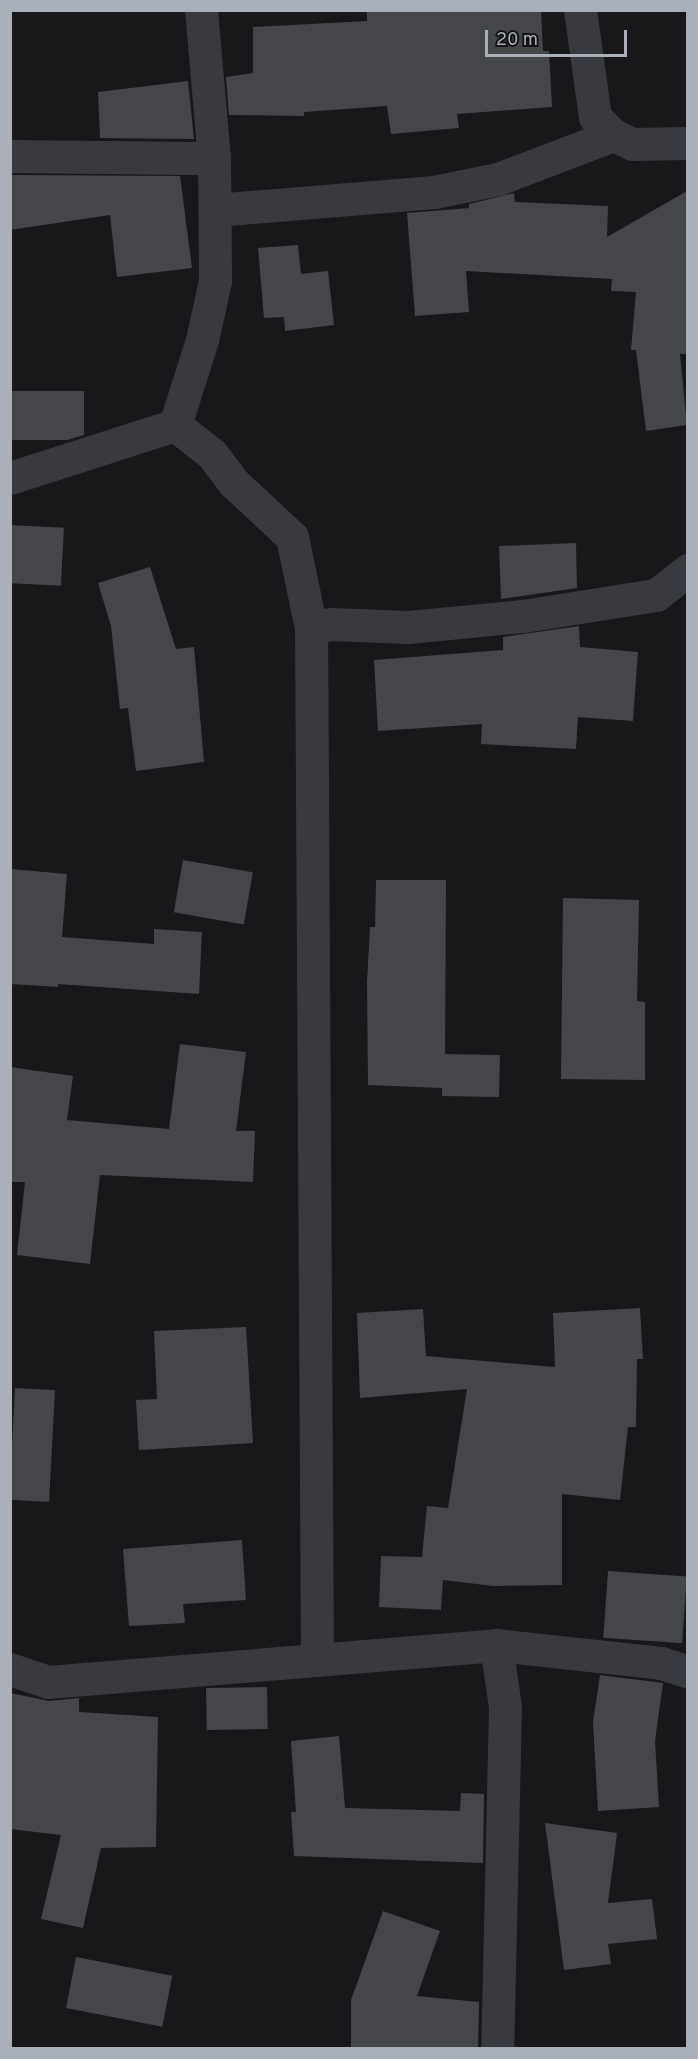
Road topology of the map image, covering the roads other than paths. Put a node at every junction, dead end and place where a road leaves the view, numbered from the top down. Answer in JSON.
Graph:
{"nodes":[{"id":1,"x":201,"y":10,"type":"edge"},
{"id":2,"x":580,"y":10,"type":"edge"},
{"id":3,"x":613,"y":135,"type":"junction"},
{"id":4,"x":687,"y":143,"type":"edge"},
{"id":5,"x":10,"y":156,"type":"edge"},
{"id":6,"x":214,"y":158,"type":"junction"},
{"id":7,"x":215,"y":210,"type":"junction"},
{"id":8,"x":175,"y":425,"type":"junction"},
{"id":9,"x":10,"y":478,"type":"edge"},
{"id":10,"x":687,"y":570,"type":"edge"},
{"id":11,"x":311,"y":628,"type":"junction"},
{"id":12,"x":496,"y":1645,"type":"junction"},
{"id":13,"x":317,"y":1660,"type":"junction"},
{"id":14,"x":10,"y":1669,"type":"edge"},
{"id":15,"x":687,"y":1672,"type":"edge"},
{"id":16,"x":497,"y":2049,"type":"edge"}],
"edges":[{"from":1,"to":6,"type":"street"},
{"from":2,"to":3,"type":"street"},
{"from":3,"to":4,"type":"street"},
{"from":3,"to":7,"type":"street"},
{"from":5,"to":6,"type":"street"},
{"from":6,"to":7,"type":"street"},
{"from":7,"to":8,"type":"street"},
{"from":8,"to":9,"type":"street"},
{"from":8,"to":11,"type":"street"},
{"from":10,"to":11,"type":"street"},
{"from":11,"to":13,"type":"street"},
{"from":12,"to":13,"type":"street"},
{"from":12,"to":15,"type":"street"},
{"from":12,"to":16,"type":"street"},
{"from":13,"to":14,"type":"street"}]}
